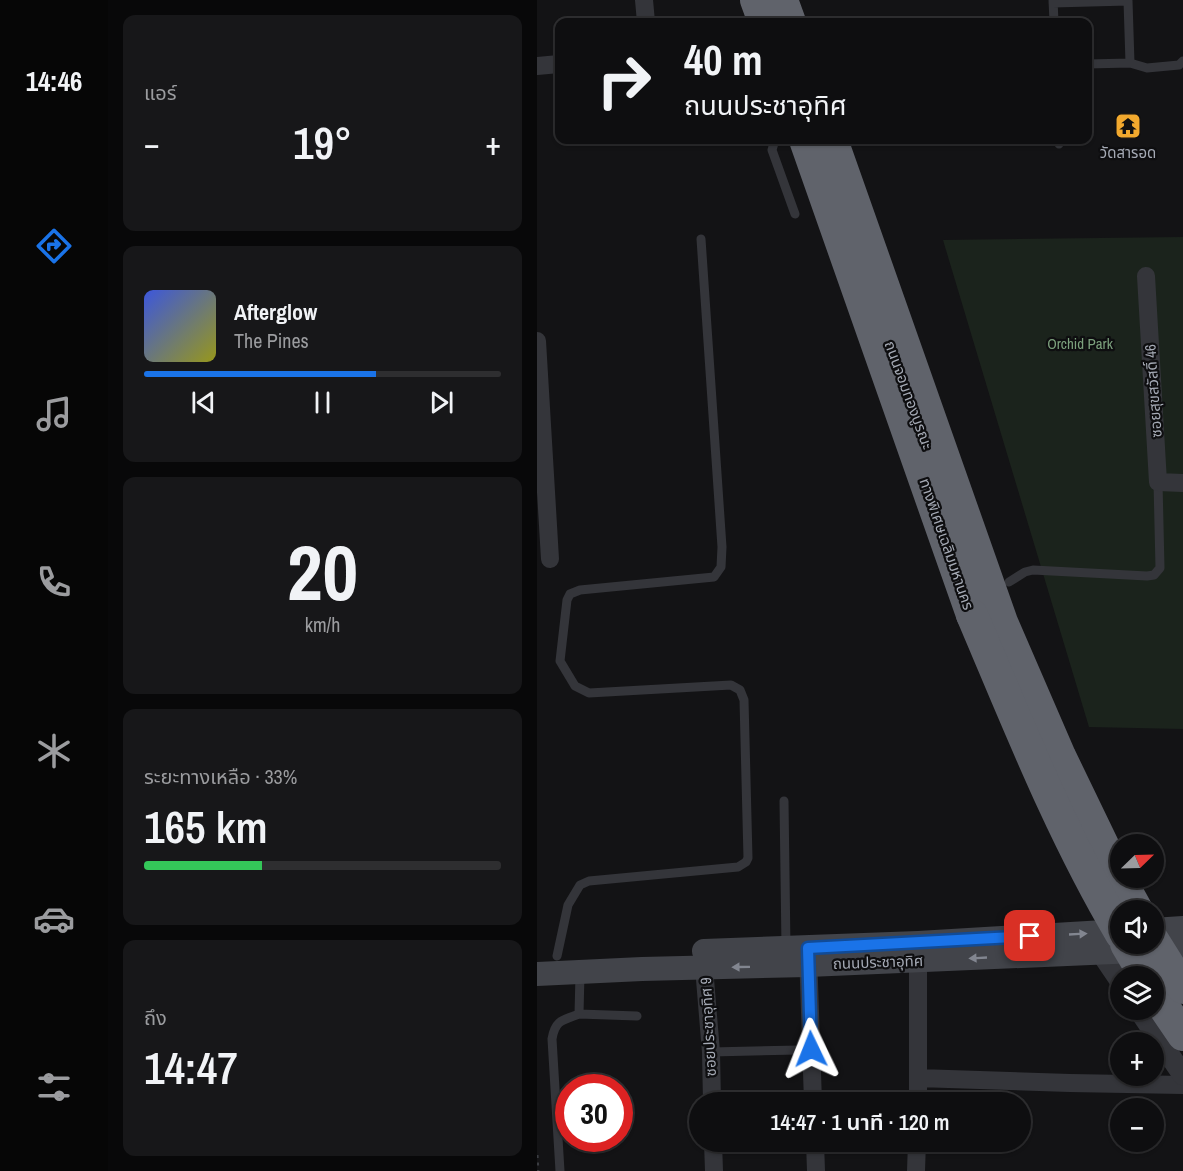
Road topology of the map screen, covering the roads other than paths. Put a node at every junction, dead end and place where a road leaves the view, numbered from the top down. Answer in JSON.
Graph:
{"nodes":[{"id":1,"x":644,"y":0,"type":"edge"},
{"id":2,"x":756,"y":0,"type":"edge"},
{"id":3,"x":770,"y":0,"type":"edge"},
{"id":4,"x":782,"y":0,"type":"edge"},
{"id":5,"x":1053,"y":1,"type":"edge"},
{"id":6,"x":1129,"y":1,"type":"edge"},
{"id":7,"x":646,"y":18,"type":"edge"},
{"id":8,"x":763,"y":18,"type":"edge"},
{"id":9,"x":777,"y":18,"type":"edge"},
{"id":10,"x":789,"y":18,"type":"edge"},
{"id":11,"x":1054,"y":18,"type":"edge"},
{"id":12,"x":1183,"y":62,"type":"edge"},
{"id":13,"x":1130,"y":63,"type":"junction"},
{"id":14,"x":555,"y":64,"type":"edge"},
{"id":15,"x":1092,"y":64,"type":"edge"},
{"id":16,"x":537,"y":66,"type":"edge"},
{"id":17,"x":774,"y":144,"type":"edge"},
{"id":18,"x":806,"y":144,"type":"edge"},
{"id":19,"x":820,"y":144,"type":"edge"},
{"id":20,"x":833,"y":144,"type":"edge"},
{"id":21,"x":795,"y":214,"type":"dead end"},
{"id":22,"x":701,"y":239,"type":"dead end"},
{"id":23,"x":1146,"y":276,"type":"dead end"},
{"id":24,"x":537,"y":341,"type":"edge"},
{"id":25,"x":540,"y":426,"type":"edge"},
{"id":26,"x":1158,"y":482,"type":"junction"},
{"id":27,"x":1183,"y":483,"type":"edge"},
{"id":28,"x":550,"y":559,"type":"dead end"},
{"id":29,"x":1009,"y":582,"type":"dead end"},
{"id":30,"x":784,"y":801,"type":"dead end"},
{"id":31,"x":1118,"y":900,"type":"edge"},
{"id":32,"x":1131,"y":900,"type":"edge"},
{"id":33,"x":1110,"y":925,"type":"edge"},
{"id":34,"x":1183,"y":928,"type":"edge"},
{"id":35,"x":1164,"y":929,"type":"edge"},
{"id":36,"x":1110,"y":940,"type":"edge"},
{"id":37,"x":1164,"y":946,"type":"edge"},
{"id":38,"x":1183,"y":949,"type":"edge"},
{"id":39,"x":918,"y":952,"type":"junction"},
{"id":40,"x":1128,"y":954,"type":"edge"},
{"id":41,"x":1162,"y":954,"type":"edge"},
{"id":42,"x":547,"y":957,"type":"edge"},
{"id":43,"x":797,"y":957,"type":"junction"},
{"id":44,"x":704,"y":959,"type":"junction"},
{"id":45,"x":1137,"y":966,"type":"edge"},
{"id":46,"x":580,"y":971,"type":"junction"},
{"id":47,"x":537,"y":974,"type":"edge"},
{"id":48,"x":1183,"y":988,"type":"edge"},
{"id":49,"x":1164,"y":1007,"type":"edge"},
{"id":50,"x":579,"y":1014,"type":"junction"},
{"id":51,"x":637,"y":1016,"type":"dead end"},
{"id":52,"x":1146,"y":1020,"type":"edge"},
{"id":53,"x":1183,"y":1035,"type":"edge"},
{"id":54,"x":799,"y":1050,"type":"dead end"},
{"id":55,"x":711,"y":1052,"type":"junction"},
{"id":56,"x":1183,"y":1075,"type":"edge"},
{"id":57,"x":918,"y":1078,"type":"junction"},
{"id":58,"x":1183,"y":1085,"type":"edge"},
{"id":59,"x":712,"y":1092,"type":"edge"},
{"id":60,"x":812,"y":1092,"type":"edge"},
{"id":61,"x":918,"y":1092,"type":"edge"},
{"id":62,"x":713,"y":1152,"type":"edge"},
{"id":63,"x":815,"y":1152,"type":"edge"},
{"id":64,"x":917,"y":1152,"type":"edge"},
{"id":65,"x":560,"y":1171,"type":"edge"},
{"id":66,"x":714,"y":1171,"type":"edge"},
{"id":67,"x":816,"y":1171,"type":"edge"},
{"id":68,"x":916,"y":1171,"type":"edge"}],
"edges":[{"from":1,"to":7,"type":"street"},
{"from":2,"to":8,"type":"highway"},
{"from":3,"to":9,"type":"street"},
{"from":4,"to":10,"type":"highway"},
{"from":5,"to":6,"type":"lane"},
{"from":5,"to":11,"type":"lane"},
{"from":6,"to":13,"type":"lane"},
{"from":12,"to":13,"type":"lane"},
{"from":13,"to":15,"type":"lane"},
{"from":14,"to":16,"type":"street"},
{"from":17,"to":21,"type":"lane"},
{"from":18,"to":33,"type":"highway","name":"ทางพิเศษเฉลิมมหานคร","bridge":true},
{"from":19,"to":31,"type":"street","name":"ถนนจอมทองบูรณะ"},
{"from":20,"to":32,"type":"highway","name":"ทางพิเศษเฉลิมมหานคร"},
{"from":22,"to":42,"type":"lane"},
{"from":23,"to":26,"type":"street","name":"ซอยสุขสวัสดิ์ 46"},
{"from":24,"to":25,"type":"street"},
{"from":25,"to":28,"type":"street"},
{"from":26,"to":27,"type":"street"},
{"from":26,"to":29,"type":"lane"},
{"from":30,"to":43,"type":"lane"},
{"from":34,"to":35,"type":"main road"},
{"from":36,"to":39,"type":"main road","name":"ถนนประชาอุทิศ"},
{"from":37,"to":38,"type":"main road","name":"ถนนประชาอุทิศ"},
{"from":39,"to":43,"type":"main road","name":"ถนนประชาอุทิศ"},
{"from":39,"to":57,"type":"street"},
{"from":40,"to":45,"type":"highway","name":"ทางพิเศษเฉลิมมหานคร","bridge":true},
{"from":41,"to":48,"type":"highway","bridge":true},
{"from":42,"to":44,"type":"main road","name":"ถนนประชาอุทิศ"},
{"from":43,"to":44,"type":"main road","name":"ถนนประชาอุทิศ"},
{"from":43,"to":60,"type":"street"},
{"from":44,"to":46,"type":"main road","name":"ถนนประชาอุทิศ"},
{"from":44,"to":55,"type":"street","name":"ซอยประชาอุทิศ 9"},
{"from":46,"to":47,"type":"main road","name":"ถนนประชาอุทิศ"},
{"from":46,"to":50,"type":"lane"},
{"from":49,"to":53,"type":"highway"},
{"from":50,"to":51,"type":"lane"},
{"from":50,"to":65,"type":"lane"},
{"from":52,"to":56,"type":"street"},
{"from":54,"to":55,"type":"lane"},
{"from":55,"to":59,"type":"street","name":"ซอยประชาอุทิศ 9"},
{"from":57,"to":58,"type":"street"},
{"from":57,"to":61,"type":"street"},
{"from":62,"to":66,"type":"street"},
{"from":63,"to":67,"type":"street"},
{"from":64,"to":68,"type":"street"}]}
